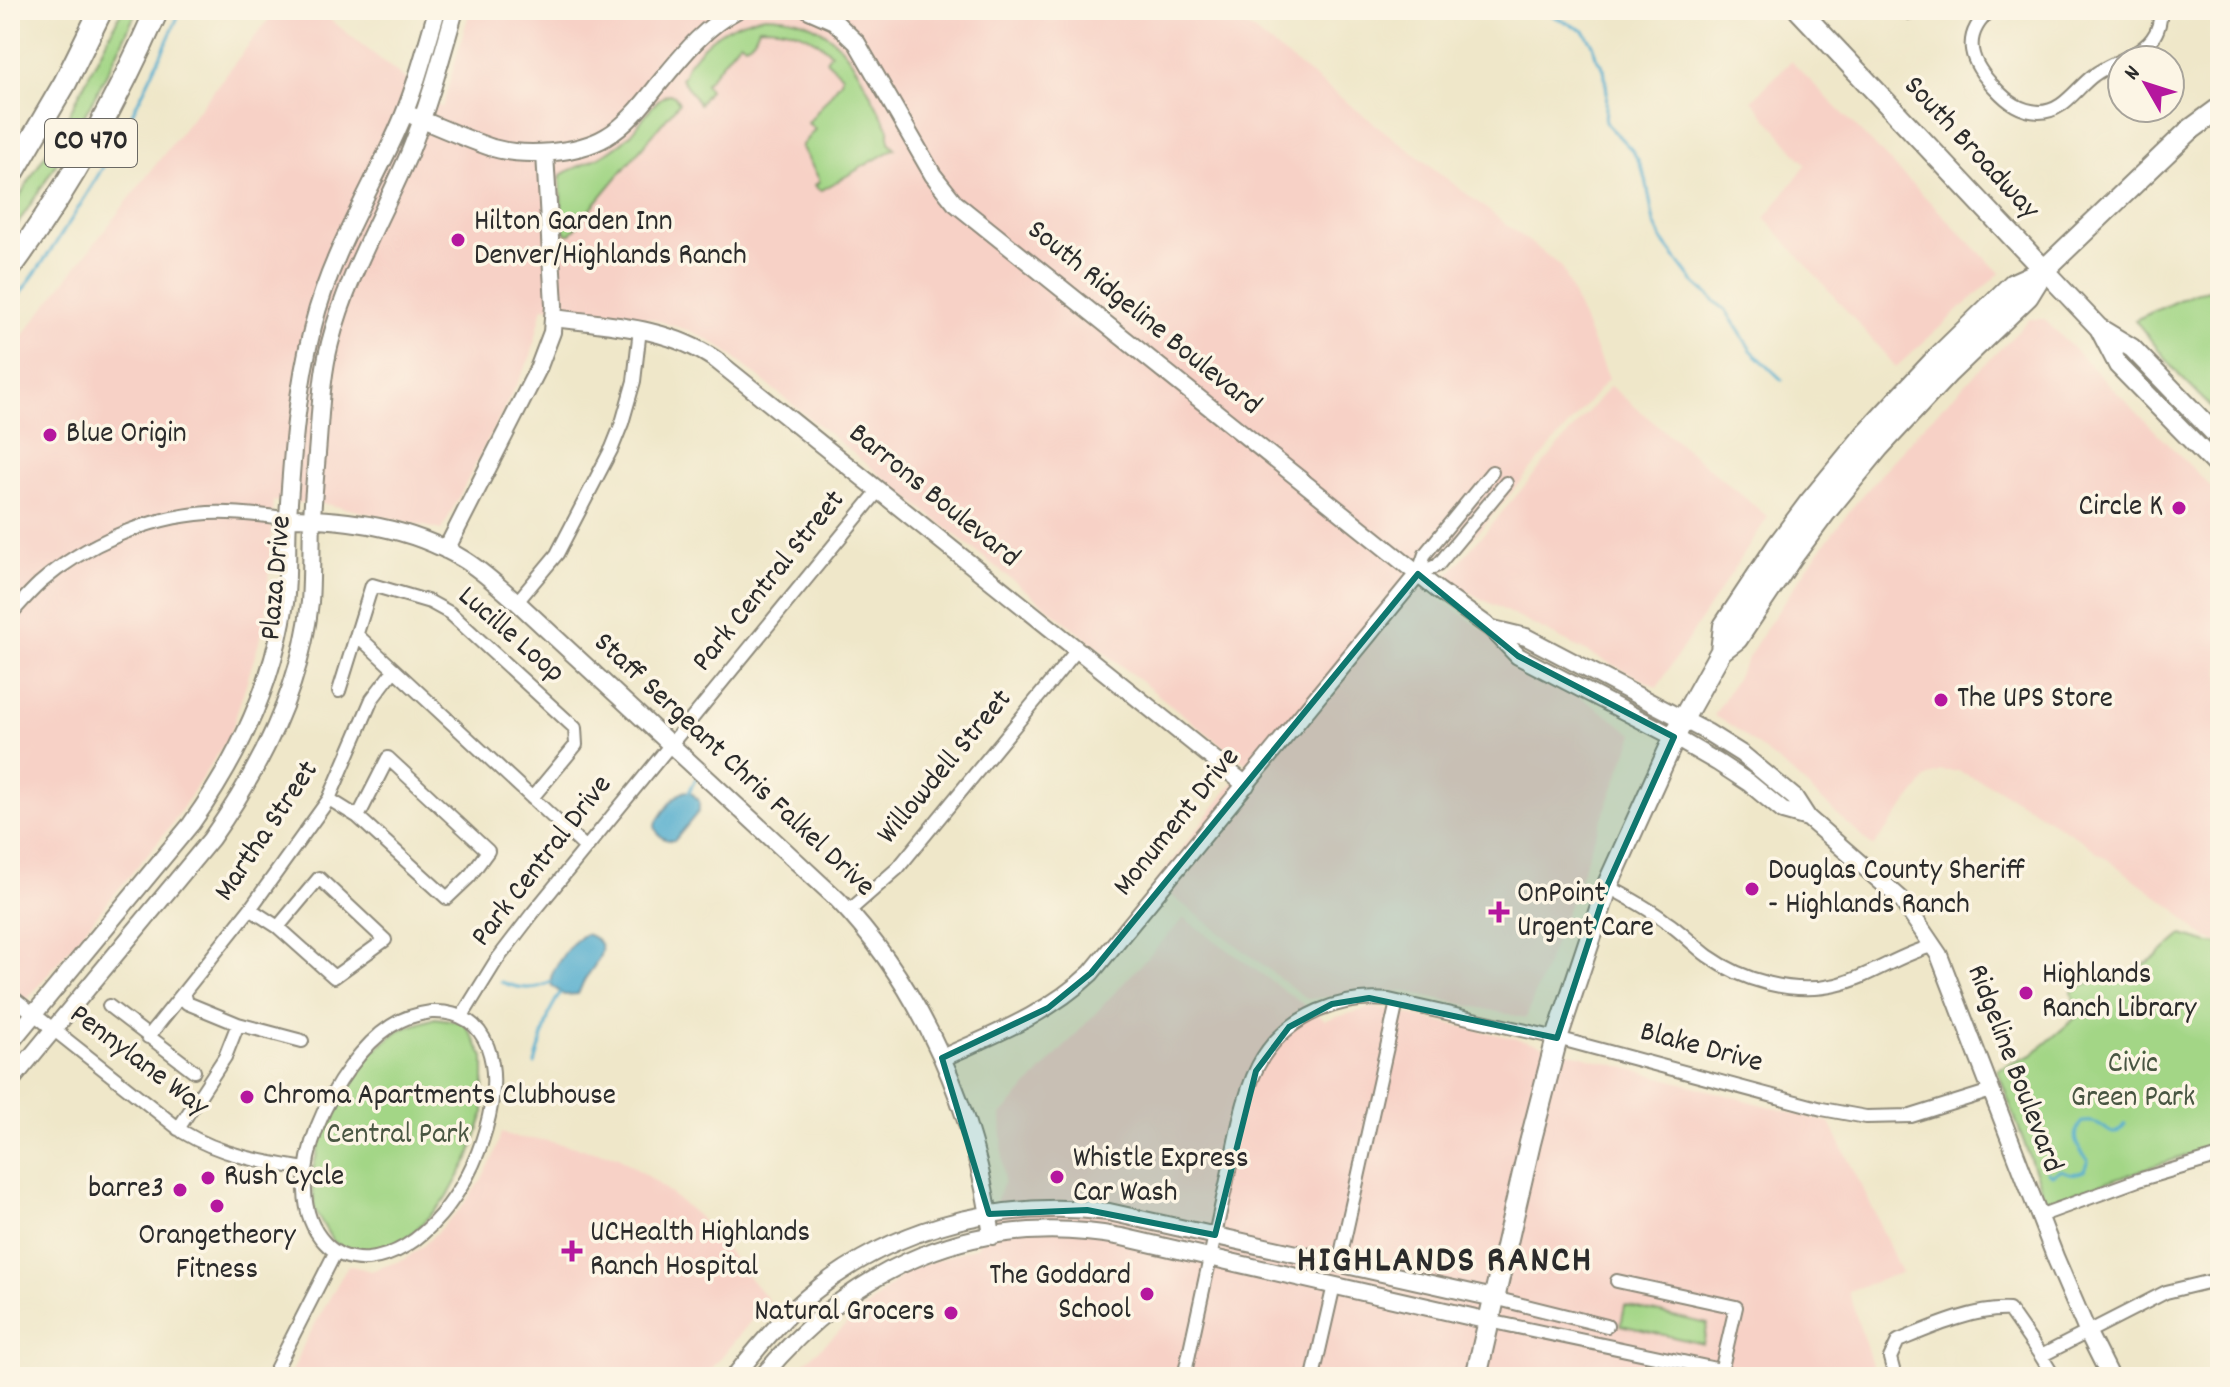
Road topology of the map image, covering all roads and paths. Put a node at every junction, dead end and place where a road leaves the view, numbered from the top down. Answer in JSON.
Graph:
{"nodes":[{"id":1,"x":101,"y":10,"type":"edge"},
{"id":2,"x":157,"y":10,"type":"edge"},
{"id":3,"x":437,"y":10,"type":"edge"},
{"id":4,"x":455,"y":10,"type":"edge"},
{"id":5,"x":737,"y":10,"type":"edge"},
{"id":6,"x":809,"y":10,"type":"edge"},
{"id":7,"x":1799,"y":10,"type":"edge"},
{"id":8,"x":1991,"y":10,"type":"edge"},
{"id":9,"x":2161,"y":10,"type":"edge"},
{"id":10,"x":2220,"y":108,"type":"edge"},
{"id":11,"x":405,"y":113,"type":"junction"},
{"id":12,"x":422,"y":120,"type":"junction"},
{"id":13,"x":545,"y":154,"type":"junction"},
{"id":14,"x":10,"y":177,"type":"edge"},
{"id":15,"x":10,"y":268,"type":"edge"},
{"id":16,"x":2044,"y":270,"type":"junction"},
{"id":17,"x":554,"y":318,"type":"junction"},
{"id":18,"x":2099,"y":328,"type":"junction"},
{"id":19,"x":640,"y":329,"type":"junction"},
{"id":20,"x":2220,"y":439,"type":"edge"},
{"id":21,"x":2220,"y":469,"type":"edge"},
{"id":22,"x":1492,"y":472,"type":"dead end"},
{"id":23,"x":1506,"y":483,"type":"dead end"},
{"id":24,"x":879,"y":490,"type":"junction"},
{"id":25,"x":288,"y":518,"type":"junction"},
{"id":26,"x":312,"y":518,"type":"junction"},
{"id":27,"x":446,"y":550,"type":"junction"},
{"id":28,"x":1418,"y":574,"type":"junction"},
{"id":29,"x":517,"y":602,"type":"junction"},
{"id":30,"x":10,"y":615,"type":"edge"},
{"id":31,"x":357,"y":635,"type":"junction"},
{"id":32,"x":1077,"y":650,"type":"junction"},
{"id":33,"x":394,"y":670,"type":"junction"},
{"id":34,"x":339,"y":691,"type":"dead end"},
{"id":35,"x":1679,"y":728,"type":"junction"},
{"id":36,"x":671,"y":744,"type":"junction"},
{"id":37,"x":1246,"y":785,"type":"junction"},
{"id":38,"x":532,"y":798,"type":"junction"},
{"id":39,"x":329,"y":799,"type":"junction"},
{"id":40,"x":358,"y":817,"type":"junction"},
{"id":41,"x":586,"y":848,"type":"junction"},
{"id":42,"x":1607,"y":886,"type":"junction"},
{"id":43,"x":250,"y":909,"type":"junction"},
{"id":44,"x":849,"y":911,"type":"junction"},
{"id":45,"x":278,"y":927,"type":"junction"},
{"id":46,"x":1933,"y":946,"type":"junction"},
{"id":47,"x":184,"y":992,"type":"junction"},
{"id":48,"x":10,"y":995,"type":"edge"},
{"id":49,"x":1397,"y":1002,"type":"junction"},
{"id":50,"x":109,"y":1006,"type":"dead end"},
{"id":51,"x":33,"y":1015,"type":"junction"},
{"id":52,"x":462,"y":1016,"type":"junction"},
{"id":53,"x":238,"y":1024,"type":"junction"},
{"id":54,"x":53,"y":1030,"type":"junction"},
{"id":55,"x":148,"y":1037,"type":"junction"},
{"id":56,"x":1557,"y":1038,"type":"junction"},
{"id":57,"x":302,"y":1041,"type":"dead end"},
{"id":58,"x":10,"y":1043,"type":"edge"},
{"id":59,"x":942,"y":1058,"type":"junction"},
{"id":60,"x":194,"y":1071,"type":"dead end"},
{"id":61,"x":10,"y":1082,"type":"edge"},
{"id":62,"x":1991,"y":1091,"type":"junction"},
{"id":63,"x":178,"y":1129,"type":"junction"},
{"id":64,"x":2220,"y":1156,"type":"edge"},
{"id":65,"x":306,"y":1169,"type":"junction"},
{"id":66,"x":989,"y":1214,"type":"junction"},
{"id":67,"x":2039,"y":1216,"type":"junction"},
{"id":68,"x":1215,"y":1235,"type":"junction"},
{"id":69,"x":992,"y":1236,"type":"junction"},
{"id":70,"x":335,"y":1253,"type":"junction"},
{"id":71,"x":1210,"y":1256,"type":"junction"},
{"id":72,"x":1339,"y":1263,"type":"junction"},
{"id":73,"x":2220,"y":1279,"type":"edge"},
{"id":74,"x":1617,"y":1281,"type":"dead end"},
{"id":75,"x":1334,"y":1285,"type":"junction"},
{"id":76,"x":1494,"y":1298,"type":"junction"},
{"id":77,"x":1489,"y":1321,"type":"junction"},
{"id":78,"x":1607,"y":1326,"type":"dead end"},
{"id":79,"x":2087,"y":1331,"type":"junction"},
{"id":80,"x":2041,"y":1356,"type":"junction"},
{"id":81,"x":1721,"y":1374,"type":"edge"},
{"id":82,"x":272,"y":1377,"type":"edge"},
{"id":83,"x":734,"y":1377,"type":"edge"},
{"id":84,"x":762,"y":1377,"type":"edge"},
{"id":85,"x":1184,"y":1377,"type":"edge"},
{"id":86,"x":1313,"y":1377,"type":"edge"},
{"id":87,"x":1476,"y":1377,"type":"edge"},
{"id":88,"x":1895,"y":1377,"type":"edge"},
{"id":89,"x":2054,"y":1377,"type":"edge"},
{"id":90,"x":2110,"y":1377,"type":"edge"}],
"edges":[{"from":1,"to":14,"type":"highway","number":"CO 470"},
{"from":2,"to":15,"type":"highway","number":"CO 470"},
{"from":3,"to":11,"type":"street","name":"Plaza Drive"},
{"from":4,"to":12,"type":"street","name":"Plaza Drive"},
{"from":5,"to":13,"type":"street"},
{"from":6,"to":28,"type":"street","name":"South Ridgeline Boulevard"},
{"from":7,"to":16,"type":"main road","name":"South Broadway"},
{"from":8,"to":9,"type":"street"},
{"from":10,"to":16,"type":"main road"},
{"from":11,"to":12,"type":"street"},
{"from":11,"to":25,"type":"street","name":"Plaza Drive"},
{"from":12,"to":13,"type":"street"},
{"from":12,"to":26,"type":"street","name":"Plaza Drive"},
{"from":13,"to":17,"type":"street"},
{"from":16,"to":18,"type":"main road","name":"South Broadway"},
{"from":16,"to":35,"type":"main road"},
{"from":17,"to":19,"type":"street","name":"Barrons Boulevard"},
{"from":17,"to":27,"type":"street"},
{"from":18,"to":20,"type":"main road","name":"South Broadway"},
{"from":18,"to":21,"type":"main road","name":"South Broadway"},
{"from":19,"to":24,"type":"street","name":"Barrons Boulevard"},
{"from":19,"to":29,"type":"street"},
{"from":22,"to":28,"type":"street","name":"Monument Drive"},
{"from":23,"to":28,"type":"street","name":"Monument Drive"},
{"from":24,"to":32,"type":"street","name":"Barrons Boulevard"},
{"from":24,"to":36,"type":"street","name":"Park Central Street"},
{"from":25,"to":26,"type":"street","name":"Staff Sergeant Chris Falkel Drive"},
{"from":25,"to":30,"type":"street"},
{"from":25,"to":51,"type":"street","name":"Plaza Drive"},
{"from":26,"to":27,"type":"street","name":"Staff Sergeant Chris Falkel Drive"},
{"from":26,"to":54,"type":"street","name":"Plaza Drive"},
{"from":27,"to":29,"type":"street","name":"Staff Sergeant Chris Falkel Drive"},
{"from":28,"to":35,"type":"street","name":"South Ridgeline Boulevard"},
{"from":28,"to":37,"type":"street","name":"Monument Drive"},
{"from":29,"to":36,"type":"street","name":"Staff Sergeant Chris Falkel Drive"},
{"from":31,"to":33,"type":"street"},
{"from":31,"to":34,"type":"street","name":"Lucille Loop"},
{"from":31,"to":38,"type":"street","name":"Lucille Loop"},
{"from":32,"to":37,"type":"street","name":"Barrons Boulevard"},
{"from":32,"to":44,"type":"street","name":"Willowdell Street"},
{"from":33,"to":38,"type":"street"},
{"from":33,"to":39,"type":"street","name":"Martha Street"},
{"from":35,"to":42,"type":"main road"},
{"from":35,"to":46,"type":"street","name":"Ridgeline Boulevard"},
{"from":36,"to":41,"type":"street","name":"Park Central Drive"},
{"from":36,"to":44,"type":"street","name":"Staff Sergeant Chris Falkel Drive"},
{"from":37,"to":59,"type":"street","name":"Monument Drive"},
{"from":38,"to":41,"type":"street"},
{"from":39,"to":40,"type":"street"},
{"from":39,"to":43,"type":"street","name":"Martha Street"},
{"from":40,"to":40,"type":"street"},
{"from":41,"to":52,"type":"street","name":"Park Central Drive"},
{"from":42,"to":46,"type":"street"},
{"from":42,"to":56,"type":"main road"},
{"from":43,"to":45,"type":"street"},
{"from":43,"to":47,"type":"street","name":"Martha Street"},
{"from":44,"to":59,"type":"street","name":"Staff Sergeant Chris Falkel Drive"},
{"from":45,"to":45,"type":"street"},
{"from":46,"to":62,"type":"street","name":"Ridgeline Boulevard"},
{"from":47,"to":53,"type":"street"},
{"from":47,"to":55,"type":"street","name":"Martha Street"},
{"from":48,"to":51,"type":"street","name":"Pennylane Way"},
{"from":49,"to":56,"type":"street","name":"Blake Drive"},
{"from":49,"to":68,"type":"street","name":"Blake Drive"},
{"from":49,"to":72,"type":"street"},
{"from":50,"to":55,"type":"street"},
{"from":51,"to":54,"type":"street","name":"Pennylane Way"},
{"from":51,"to":58,"type":"street","name":"Plaza Drive"},
{"from":52,"to":65,"type":"street"},
{"from":52,"to":70,"type":"street"},
{"from":53,"to":57,"type":"street"},
{"from":53,"to":63,"type":"street"},
{"from":54,"to":61,"type":"street","name":"Plaza Drive"},
{"from":54,"to":63,"type":"street","name":"Pennylane Way"},
{"from":55,"to":60,"type":"street"},
{"from":56,"to":62,"type":"street","name":"Blake Drive"},
{"from":56,"to":76,"type":"main road"},
{"from":59,"to":66,"type":"street","name":"Staff Sergeant Chris Falkel Drive"},
{"from":62,"to":67,"type":"street","name":"Ridgeline Boulevard"},
{"from":63,"to":65,"type":"street","name":"Pennylane Way"},
{"from":64,"to":67,"type":"street"},
{"from":65,"to":70,"type":"street"},
{"from":66,"to":68,"type":"street"},
{"from":66,"to":69,"type":"street","name":"Staff Sergeant Chris Falkel Drive"},
{"from":66,"to":83,"type":"street"},
{"from":67,"to":79,"type":"street","name":"Ridgeline Boulevard"},
{"from":68,"to":71,"type":"street","name":"Blake Drive"},
{"from":68,"to":72,"type":"street"},
{"from":69,"to":71,"type":"street"},
{"from":69,"to":84,"type":"street"},
{"from":70,"to":82,"type":"street"},
{"from":71,"to":75,"type":"street"},
{"from":71,"to":85,"type":"street","name":"Blake Drive"},
{"from":72,"to":76,"type":"street"},
{"from":73,"to":79,"type":"street"},
{"from":74,"to":81,"type":"street"},
{"from":75,"to":77,"type":"street"},
{"from":75,"to":86,"type":"street"},
{"from":76,"to":77,"type":"main road"},
{"from":76,"to":78,"type":"street"},
{"from":77,"to":81,"type":"street"},
{"from":77,"to":87,"type":"main road"},
{"from":79,"to":80,"type":"street"},
{"from":79,"to":90,"type":"street","name":"Ridgeline Boulevard"},
{"from":80,"to":88,"type":"street"},
{"from":80,"to":89,"type":"street"}]}
